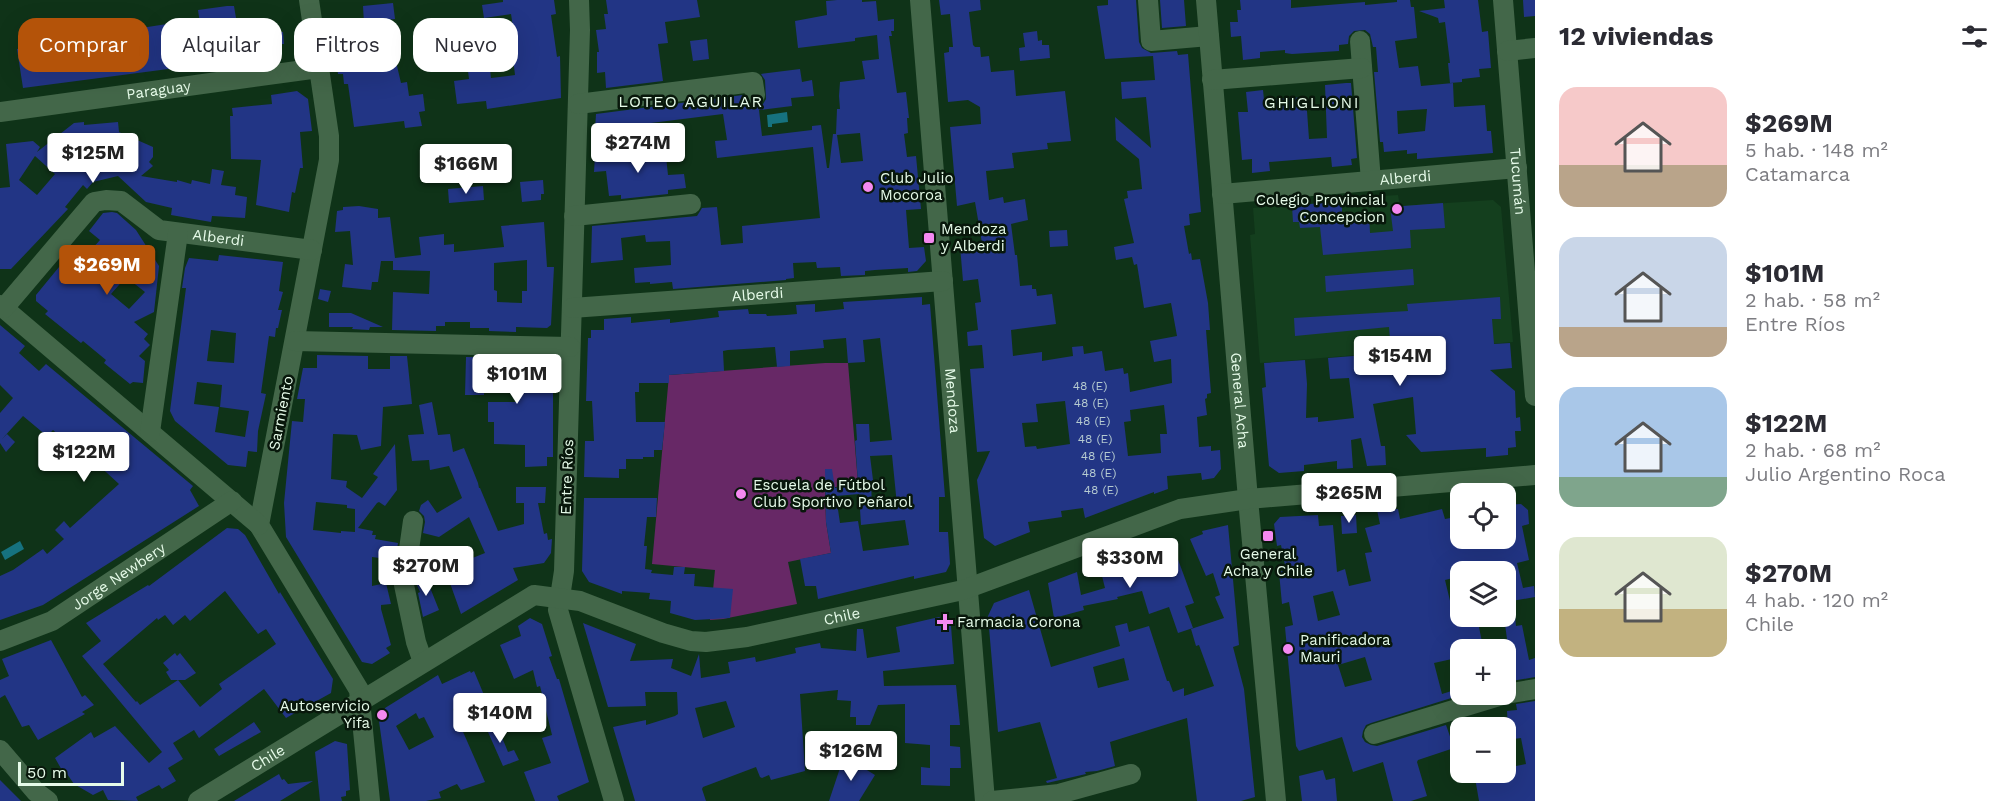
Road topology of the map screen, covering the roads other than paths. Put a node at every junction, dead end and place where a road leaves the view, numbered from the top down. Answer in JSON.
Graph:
{"nodes":[{"id":1,"x":309,"y":0,"type":"edge"},
{"id":2,"x":579,"y":0,"type":"edge"},
{"id":3,"x":920,"y":0,"type":"edge"},
{"id":4,"x":1148,"y":0,"type":"edge"},
{"id":5,"x":1206,"y":0,"type":"edge"},
{"id":6,"x":1503,"y":0,"type":"edge"},
{"id":7,"x":312,"y":18,"type":"edge"},
{"id":8,"x":1209,"y":36,"type":"junction"},
{"id":9,"x":1360,"y":41,"type":"dead end"},
{"id":10,"x":1535,"y":48,"type":"edge"},
{"id":11,"x":1507,"y":51,"type":"junction"},
{"id":12,"x":1362,"y":68,"type":"junction"},
{"id":13,"x":294,"y":71,"type":"edge"},
{"id":14,"x":320,"y":72,"type":"edge"},
{"id":15,"x":1212,"y":80,"type":"junction"},
{"id":16,"x":755,"y":95,"type":"dead end"},
{"id":17,"x":578,"y":104,"type":"junction"},
{"id":18,"x":0,"y":112,"type":"edge"},
{"id":19,"x":1516,"y":168,"type":"junction"},
{"id":20,"x":1371,"y":181,"type":"junction"},
{"id":21,"x":1222,"y":194,"type":"junction"},
{"id":22,"x":691,"y":204,"type":"dead end"},
{"id":23,"x":574,"y":216,"type":"junction"},
{"id":24,"x":178,"y":233,"type":"junction"},
{"id":25,"x":312,"y":250,"type":"junction"},
{"id":26,"x":942,"y":281,"type":"junction"},
{"id":27,"x":2,"y":307,"type":"edge"},
{"id":28,"x":572,"y":308,"type":"junction"},
{"id":29,"x":295,"y":341,"type":"junction"},
{"id":30,"x":1533,"y":344,"type":"edge"},
{"id":31,"x":570,"y":347,"type":"junction"},
{"id":32,"x":1535,"y":396,"type":"edge"},
{"id":33,"x":150,"y":432,"type":"junction"},
{"id":34,"x":1535,"y":475,"type":"edge"},
{"id":35,"x":1248,"y":499,"type":"junction"},
{"id":36,"x":232,"y":501,"type":"junction"},
{"id":37,"x":413,"y":521,"type":"dead end"},
{"id":38,"x":259,"y":525,"type":"junction"},
{"id":39,"x":968,"y":589,"type":"junction"},
{"id":40,"x":560,"y":598,"type":"junction"},
{"id":41,"x":0,"y":641,"type":"edge"},
{"id":42,"x":423,"y":662,"type":"junction"},
{"id":43,"x":1535,"y":689,"type":"edge"},
{"id":44,"x":1516,"y":692,"type":"edge"},
{"id":45,"x":360,"y":701,"type":"junction"},
{"id":46,"x":1470,"y":705,"type":"edge"},
{"id":47,"x":1374,"y":734,"type":"dead end"},
{"id":48,"x":0,"y":750,"type":"edge"},
{"id":49,"x":1131,"y":774,"type":"dead end"},
{"id":50,"x":48,"y":801,"type":"edge"},
{"id":51,"x":198,"y":801,"type":"edge"},
{"id":52,"x":370,"y":801,"type":"edge"},
{"id":53,"x":614,"y":801,"type":"edge"},
{"id":54,"x":985,"y":801,"type":"edge"},
{"id":55,"x":992,"y":801,"type":"edge"},
{"id":56,"x":1276,"y":801,"type":"edge"}],
"edges":[{"from":1,"to":7,"type":"street","name":"Sarmiento"},
{"from":2,"to":17,"type":"street","name":"Entre Ríos"},
{"from":3,"to":26,"type":"street","name":"Mendoza"},
{"from":4,"to":8,"type":"street"},
{"from":5,"to":8,"type":"street","name":"General Acha"},
{"from":6,"to":11,"type":"street","name":"Tucumán"},
{"from":8,"to":15,"type":"street","name":"General Acha"},
{"from":9,"to":12,"type":"street"},
{"from":10,"to":11,"type":"street"},
{"from":11,"to":19,"type":"street","name":"Tucumán"},
{"from":12,"to":15,"type":"street"},
{"from":12,"to":20,"type":"street"},
{"from":13,"to":18,"type":"street","name":"Paraguay"},
{"from":14,"to":25,"type":"street","name":"Sarmiento"},
{"from":15,"to":21,"type":"street","name":"General Acha"},
{"from":16,"to":17,"type":"street"},
{"from":17,"to":23,"type":"street","name":"Entre Ríos"},
{"from":19,"to":20,"type":"street","name":"Alberdi"},
{"from":19,"to":30,"type":"street","name":"Tucumán"},
{"from":20,"to":21,"type":"street","name":"Alberdi"},
{"from":21,"to":35,"type":"street","name":"General Acha"},
{"from":22,"to":23,"type":"street"},
{"from":23,"to":28,"type":"street","name":"Entre Ríos"},
{"from":24,"to":25,"type":"street","name":"Alberdi"},
{"from":24,"to":27,"type":"street","name":"Alberdi"},
{"from":24,"to":33,"type":"street"},
{"from":25,"to":29,"type":"street","name":"Sarmiento"},
{"from":26,"to":28,"type":"street","name":"Alberdi"},
{"from":26,"to":39,"type":"street","name":"Mendoza"},
{"from":27,"to":33,"type":"street"},
{"from":28,"to":31,"type":"street","name":"Entre Ríos"},
{"from":29,"to":31,"type":"street"},
{"from":29,"to":38,"type":"street","name":"Sarmiento"},
{"from":30,"to":32,"type":"street","name":"Tucumán"},
{"from":31,"to":40,"type":"street","name":"Entre Ríos"},
{"from":33,"to":36,"type":"street"},
{"from":34,"to":35,"type":"street","name":"Chile"},
{"from":35,"to":39,"type":"street","name":"Chile"},
{"from":35,"to":56,"type":"street","name":"General Acha"},
{"from":36,"to":38,"type":"street"},
{"from":36,"to":41,"type":"street","name":"Jorge Newbery"},
{"from":37,"to":42,"type":"street"},
{"from":38,"to":45,"type":"street"},
{"from":39,"to":40,"type":"street","name":"Chile"},
{"from":39,"to":54,"type":"street","name":"Mendoza"},
{"from":40,"to":42,"type":"street","name":"Chile"},
{"from":40,"to":53,"type":"street","name":"Entre Ríos"},
{"from":42,"to":45,"type":"street","name":"Chile"},
{"from":43,"to":44,"type":"street"},
{"from":45,"to":51,"type":"street","name":"Chile"},
{"from":45,"to":52,"type":"street"},
{"from":46,"to":47,"type":"street"},
{"from":48,"to":50,"type":"street"},
{"from":49,"to":55,"type":"street"}]}
